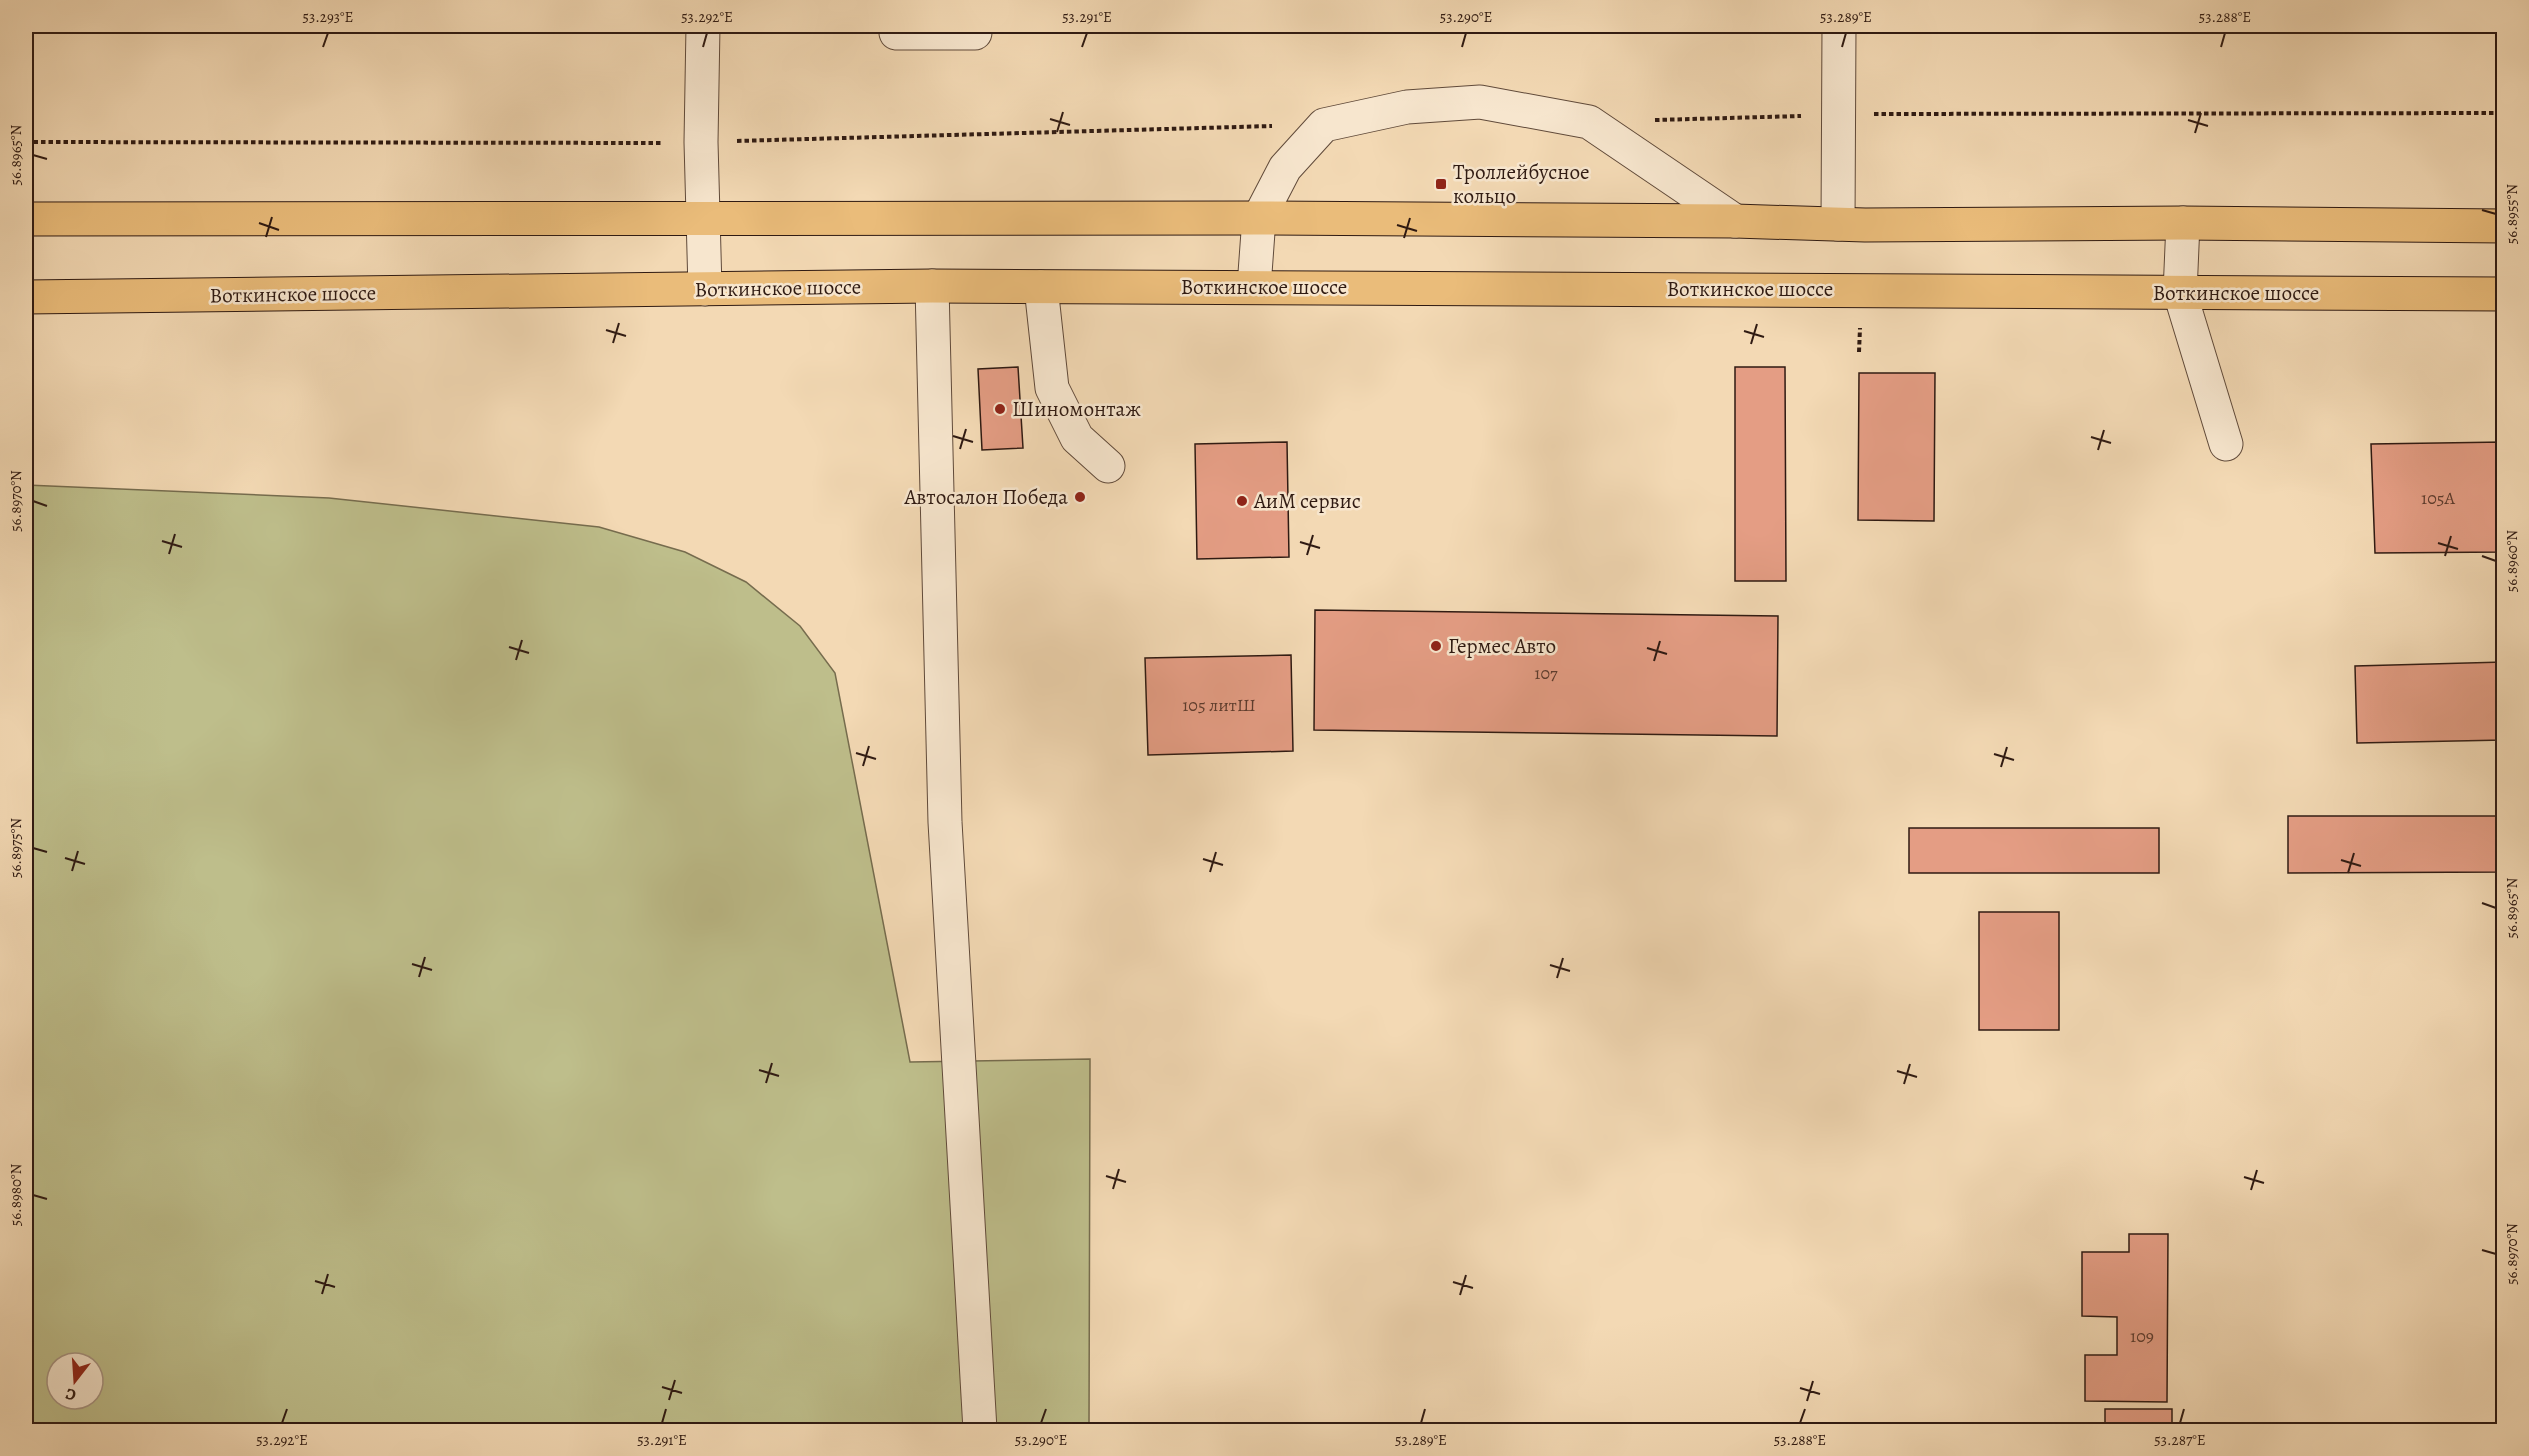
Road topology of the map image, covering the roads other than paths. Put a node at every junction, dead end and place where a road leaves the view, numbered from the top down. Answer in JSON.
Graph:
{"nodes":[{"id":1,"x":703,"y":26,"type":"edge"},
{"id":2,"x":897,"y":26,"type":"edge"},
{"id":3,"x":975,"y":26,"type":"edge"},
{"id":4,"x":1839,"y":26,"type":"edge"},
{"id":5,"x":704,"y":218,"type":"junction"},
{"id":6,"x":1259,"y":218,"type":"junction"},
{"id":7,"x":26,"y":219,"type":"edge"},
{"id":8,"x":1735,"y":221,"type":"junction"},
{"id":9,"x":2183,"y":223,"type":"junction"},
{"id":10,"x":1838,"y":224,"type":"junction"},
{"id":11,"x":2504,"y":226,"type":"edge"},
{"id":12,"x":932,"y":286,"type":"junction"},
{"id":13,"x":1041,"y":287,"type":"junction"},
{"id":14,"x":1254,"y":287,"type":"junction"},
{"id":15,"x":705,"y":289,"type":"junction"},
{"id":16,"x":2180,"y":293,"type":"junction"},
{"id":17,"x":2504,"y":294,"type":"edge"},
{"id":18,"x":26,"y":297,"type":"edge"},
{"id":19,"x":2226,"y":444,"type":"dead end"},
{"id":20,"x":1108,"y":466,"type":"dead end"},
{"id":21,"x":980,"y":1431,"type":"edge"}],
"edges":[{"from":1,"to":5,"type":"lane"},
{"from":2,"to":3,"type":"lane"},
{"from":4,"to":10,"type":"lane"},
{"from":5,"to":6,"type":"main road"},
{"from":5,"to":7,"type":"main road"},
{"from":5,"to":15,"type":"lane"},
{"from":6,"to":8,"type":"main road"},
{"from":6,"to":8,"type":"lane"},
{"from":6,"to":14,"type":"lane"},
{"from":8,"to":10,"type":"main road"},
{"from":9,"to":10,"type":"main road"},
{"from":9,"to":11,"type":"main road"},
{"from":9,"to":16,"type":"lane"},
{"from":12,"to":13,"type":"main road","name":"Воткинское шоссе"},
{"from":12,"to":15,"type":"main road","name":"Воткинское шоссе"},
{"from":12,"to":21,"type":"lane"},
{"from":13,"to":14,"type":"main road","name":"Воткинское шоссе"},
{"from":13,"to":20,"type":"lane"},
{"from":14,"to":16,"type":"main road","name":"Воткинское шоссе"},
{"from":15,"to":18,"type":"main road","name":"Воткинское шоссе"},
{"from":16,"to":17,"type":"main road","name":"Воткинское шоссе"},
{"from":16,"to":19,"type":"lane"}]}
